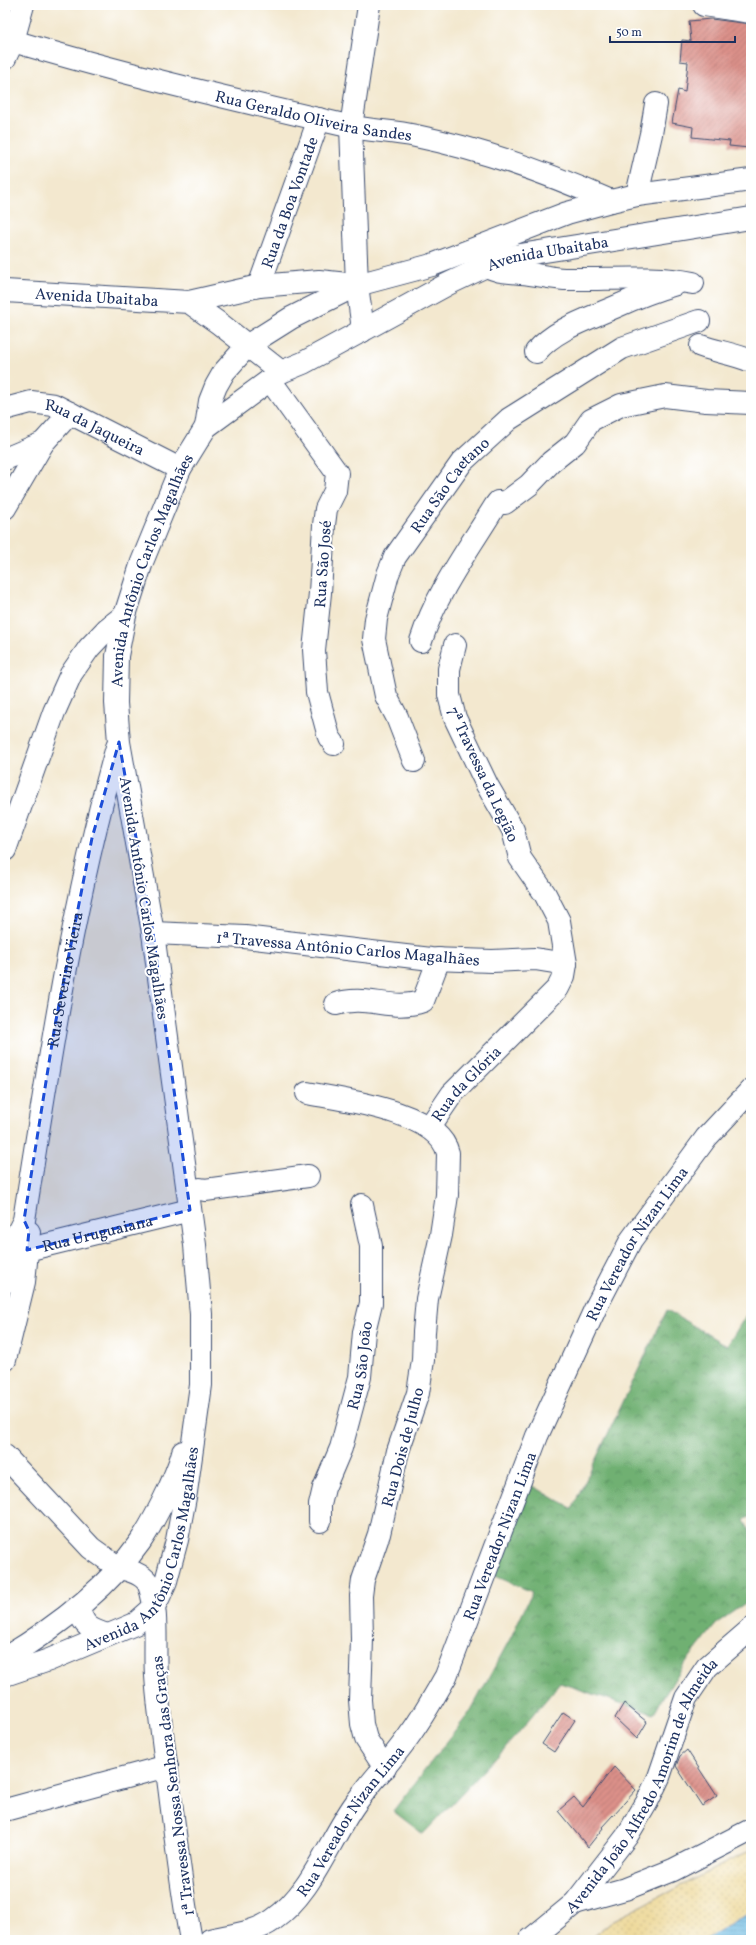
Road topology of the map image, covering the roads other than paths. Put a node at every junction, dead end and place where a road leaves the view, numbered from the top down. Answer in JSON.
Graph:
{"nodes":[{"id":1,"x":23,"y":5,"type":"edge"},
{"id":2,"x":369,"y":5,"type":"edge"},
{"id":3,"x":704,"y":5,"type":"edge"},
{"id":4,"x":751,"y":12,"type":"edge"},
{"id":5,"x":9,"y":49,"type":"edge"},
{"id":6,"x":656,"y":104,"type":"dead end"},
{"id":7,"x":319,"y":119,"type":"junction"},
{"id":8,"x":351,"y":127,"type":"junction"},
{"id":9,"x":751,"y":180,"type":"edge"},
{"id":10,"x":637,"y":194,"type":"junction"},
{"id":11,"x":611,"y":201,"type":"junction"},
{"id":12,"x":751,"y":218,"type":"edge"},
{"id":13,"x":486,"y":266,"type":"junction"},
{"id":14,"x":357,"y":285,"type":"junction"},
{"id":15,"x":259,"y":286,"type":"junction"},
{"id":16,"x":5,"y":291,"type":"edge"},
{"id":17,"x":189,"y":302,"type":"junction"},
{"id":18,"x":699,"y":321,"type":"dead end"},
{"id":19,"x":361,"y":332,"type":"junction"},
{"id":20,"x":248,"y":345,"type":"junction"},
{"id":21,"x":701,"y":346,"type":"dead end"},
{"id":22,"x":536,"y":352,"type":"dead end"},
{"id":23,"x":751,"y":361,"type":"edge"},
{"id":24,"x":275,"y":376,"type":"junction"},
{"id":25,"x":751,"y":403,"type":"edge"},
{"id":26,"x":5,"y":409,"type":"edge"},
{"id":27,"x":70,"y":413,"type":"junction"},
{"id":28,"x":206,"y":427,"type":"junction"},
{"id":29,"x":43,"y":443,"type":"junction"},
{"id":30,"x":5,"y":459,"type":"edge"},
{"id":31,"x":180,"y":469,"type":"junction"},
{"id":32,"x":5,"y":508,"type":"edge"},
{"id":33,"x":125,"y":615,"type":"junction"},
{"id":34,"x":421,"y":641,"type":"dead end"},
{"id":35,"x":456,"y":645,"type":"dead end"},
{"id":36,"x":119,"y":742,"type":"junction"},
{"id":37,"x":334,"y":744,"type":"dead end"},
{"id":38,"x":414,"y":761,"type":"dead end"},
{"id":39,"x":5,"y":850,"type":"edge"},
{"id":40,"x":153,"y":933,"type":"junction"},
{"id":41,"x":439,"y":959,"type":"junction"},
{"id":42,"x":566,"y":964,"type":"junction"},
{"id":43,"x":336,"y":1004,"type":"dead end"},
{"id":44,"x":751,"y":1090,"type":"edge"},
{"id":45,"x":307,"y":1093,"type":"dead end"},
{"id":46,"x":428,"y":1126,"type":"junction"},
{"id":47,"x":308,"y":1176,"type":"dead end"},
{"id":48,"x":200,"y":1189,"type":"dead end"},
{"id":49,"x":362,"y":1204,"type":"dead end"},
{"id":50,"x":190,"y":1210,"type":"junction"},
{"id":51,"x":15,"y":1253,"type":"edge"},
{"id":52,"x":5,"y":1282,"type":"edge"},
{"id":53,"x":5,"y":1360,"type":"edge"},
{"id":54,"x":201,"y":1385,"type":"junction"},
{"id":55,"x":5,"y":1456,"type":"edge"},
{"id":56,"x":320,"y":1521,"type":"dead end"},
{"id":57,"x":119,"y":1568,"type":"junction"},
{"id":58,"x":78,"y":1607,"type":"junction"},
{"id":59,"x":153,"y":1608,"type":"junction"},
{"id":60,"x":751,"y":1629,"type":"edge"},
{"id":61,"x":107,"y":1635,"type":"junction"},
{"id":62,"x":5,"y":1658,"type":"edge"},
{"id":63,"x":5,"y":1676,"type":"edge"},
{"id":64,"x":167,"y":1766,"type":"junction"},
{"id":65,"x":385,"y":1768,"type":"junction"},
{"id":66,"x":5,"y":1810,"type":"edge"},
{"id":67,"x":751,"y":1830,"type":"edge"},
{"id":68,"x":575,"y":1903,"type":"junction"},
{"id":69,"x":191,"y":1940,"type":"edge"},
{"id":70,"x":210,"y":1940,"type":"edge"},
{"id":71,"x":530,"y":1940,"type":"edge"}],
"edges":[{"from":1,"to":5,"type":"main road"},
{"from":2,"to":8,"type":"main road"},
{"from":3,"to":4,"type":"main road"},
{"from":5,"to":7,"type":"main road","name":"Rua Geraldo Oliveira Sandes"},
{"from":6,"to":10,"type":"main road"},
{"from":7,"to":8,"type":"main road","name":"Rua Geraldo Oliveira Sandes"},
{"from":7,"to":15,"type":"main road","name":"Rua da Boa Vontade"},
{"from":8,"to":11,"type":"main road","name":"Rua Geraldo Oliveira Sandes"},
{"from":8,"to":14,"type":"main road"},
{"from":9,"to":10,"type":"main road","name":"Avenida Ubaitaba"},
{"from":10,"to":11,"type":"main road","name":"Avenida Ubaitaba"},
{"from":11,"to":14,"type":"main road","name":"Avenida Ubaitaba"},
{"from":12,"to":13,"type":"main road","name":"Avenida Ubaitaba"},
{"from":13,"to":19,"type":"main road","name":"Avenida Ubaitaba"},
{"from":13,"to":22,"type":"main road"},
{"from":14,"to":15,"type":"main road","name":"Avenida Ubaitaba"},
{"from":14,"to":19,"type":"main road"},
{"from":14,"to":20,"type":"main road","name":"Avenida Ubaitaba"},
{"from":15,"to":17,"type":"main road","name":"Avenida Ubaitaba"},
{"from":16,"to":17,"type":"main road","name":"Avenida Ubaitaba"},
{"from":17,"to":20,"type":"main road"},
{"from":18,"to":38,"type":"main road","name":"Rua São Caetano"},
{"from":19,"to":24,"type":"main road","name":"Avenida Ubaitaba"},
{"from":20,"to":24,"type":"main road"},
{"from":20,"to":28,"type":"main road","name":"Avenida Antônio Carlos Magalhães"},
{"from":21,"to":23,"type":"main road"},
{"from":24,"to":28,"type":"main road","name":"Avenida Antônio Carlos Magalhães"},
{"from":24,"to":37,"type":"main road","name":"Rua São José"},
{"from":25,"to":34,"type":"main road"},
{"from":26,"to":27,"type":"main road","name":"Rua da Jaqueira"},
{"from":27,"to":29,"type":"main road"},
{"from":27,"to":31,"type":"main road","name":"Rua da Jaqueira"},
{"from":28,"to":31,"type":"main road","name":"Avenida Antônio Carlos Magalhães"},
{"from":29,"to":30,"type":"main road"},
{"from":29,"to":32,"type":"main road"},
{"from":31,"to":33,"type":"main road","name":"Avenida Antônio Carlos Magalhães"},
{"from":33,"to":36,"type":"main road","name":"Avenida Antônio Carlos Magalhães"},
{"from":33,"to":39,"type":"main road"},
{"from":35,"to":42,"type":"main road","name":"7ª Travessa da Legião"},
{"from":36,"to":40,"type":"main road","name":"Avenida Antônio Carlos Magalhães"},
{"from":36,"to":51,"type":"main road","name":"Rua Severino Vieira"},
{"from":40,"to":41,"type":"main road","name":"1ª Travessa Antônio Carlos Magalhães"},
{"from":40,"to":50,"type":"main road","name":"Avenida Antônio Carlos Magalhães"},
{"from":41,"to":42,"type":"main road","name":"1ª Travessa Antônio Carlos Magalhães"},
{"from":41,"to":43,"type":"main road"},
{"from":42,"to":46,"type":"main road","name":"Rua da Glória"},
{"from":44,"to":65,"type":"main road","name":"Rua Vereador Nizan Lima"},
{"from":45,"to":46,"type":"main road","name":"Rua da Glória"},
{"from":46,"to":65,"type":"main road","name":"Rua Dois de Julho"},
{"from":47,"to":48,"type":"main road"},
{"from":49,"to":56,"type":"main road","name":"Rua São João"},
{"from":50,"to":51,"type":"main road","name":"Rua Uruguaiana"},
{"from":50,"to":54,"type":"main road","name":"Avenida Antônio Carlos Magalhães"},
{"from":51,"to":52,"type":"main road","name":"Rua Severino Vieira"},
{"from":51,"to":53,"type":"main road","name":"Rua Severino Vieira"},
{"from":54,"to":57,"type":"main road","name":"Avenida Antônio Carlos Magalhães"},
{"from":54,"to":59,"type":"main road","name":"Avenida Antônio Carlos Magalhães"},
{"from":55,"to":57,"type":"main road"},
{"from":57,"to":58,"type":"main road","name":"Avenida Antônio Carlos Magalhães"},
{"from":57,"to":59,"type":"main road"},
{"from":58,"to":61,"type":"main road"},
{"from":58,"to":62,"type":"main road","name":"Avenida Antônio Carlos Magalhães"},
{"from":59,"to":61,"type":"main road","name":"Avenida Antônio Carlos Magalhães"},
{"from":59,"to":64,"type":"main road","name":"1ª Travessa Nossa Senhora das Graças"},
{"from":60,"to":68,"type":"main road","name":"Avenida João Alfredo Amorim de Almeida"},
{"from":61,"to":63,"type":"main road","name":"Avenida Antônio Carlos Magalhães"},
{"from":64,"to":66,"type":"main road"},
{"from":64,"to":69,"type":"main road","name":"1ª Travessa Nossa Senhora das Graças"},
{"from":65,"to":70,"type":"main road","name":"Rua Vereador Nizan Lima"},
{"from":67,"to":68,"type":"main road"},
{"from":68,"to":71,"type":"main road","name":"Avenida João Alfredo Amorim de Almeida"}]}
